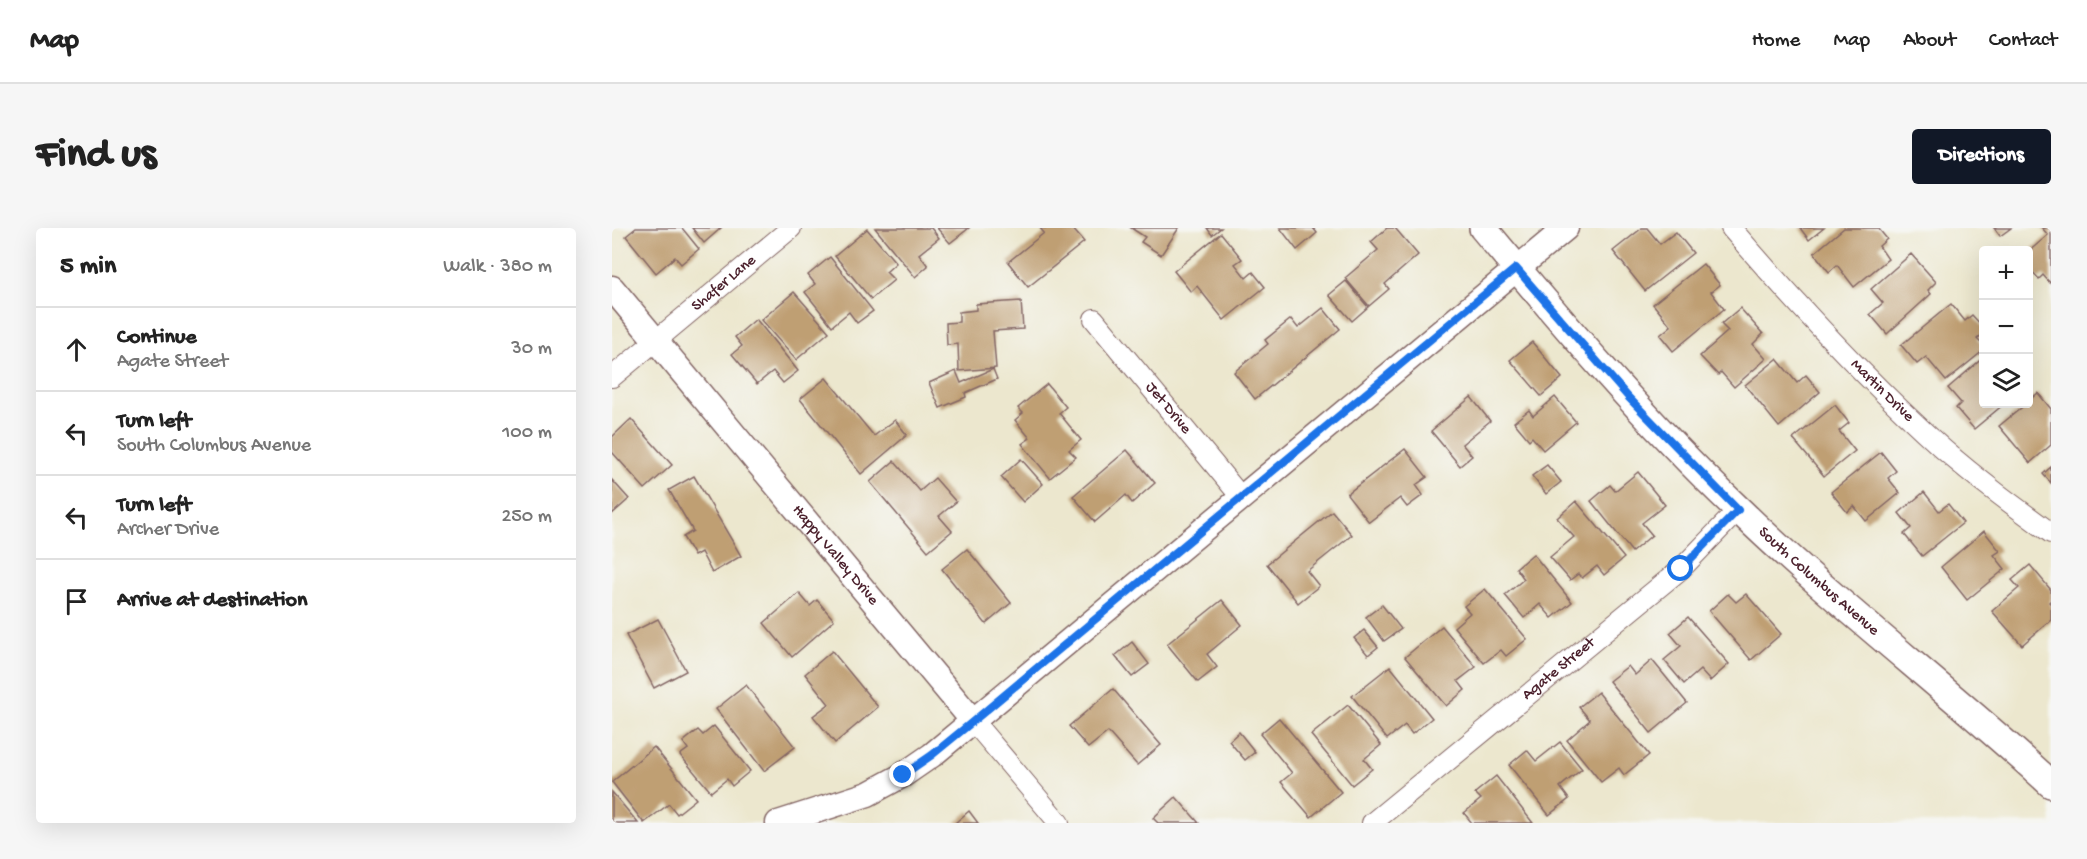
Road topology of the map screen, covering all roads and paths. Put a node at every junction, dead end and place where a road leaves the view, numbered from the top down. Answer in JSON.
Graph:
{"nodes":[{"id":1,"x":791,"y":228,"type":"edge"},
{"id":2,"x":1482,"y":228,"type":"edge"},
{"id":3,"x":1566,"y":228,"type":"edge"},
{"id":4,"x":1731,"y":228,"type":"edge"},
{"id":5,"x":1516,"y":268,"type":"junction"},
{"id":6,"x":612,"y":288,"type":"edge"},
{"id":7,"x":1094,"y":319,"type":"dead end"},
{"id":8,"x":655,"y":341,"type":"junction"},
{"id":9,"x":612,"y":377,"type":"edge"},
{"id":10,"x":1241,"y":497,"type":"junction"},
{"id":11,"x":1738,"y":510,"type":"junction"},
{"id":12,"x":2051,"y":533,"type":"edge"},
{"id":13,"x":974,"y":721,"type":"junction"},
{"id":14,"x":2051,"y":784,"type":"edge"},
{"id":15,"x":778,"y":823,"type":"edge"},
{"id":16,"x":1059,"y":823,"type":"edge"},
{"id":17,"x":1372,"y":823,"type":"edge"}],
"edges":[{"from":1,"to":8,"type":"street","name":"Shafer Lane"},
{"from":2,"to":5,"type":"main road","name":"South Columbus Avenue"},
{"from":3,"to":5,"type":"street"},
{"from":4,"to":12,"type":"street","name":"Martin Drive"},
{"from":5,"to":10,"type":"street"},
{"from":5,"to":11,"type":"main road","name":"South Columbus Avenue"},
{"from":6,"to":8,"type":"street","name":"Happy Valley Drive"},
{"from":7,"to":10,"type":"street","name":"Jet Drive"},
{"from":8,"to":9,"type":"street","name":"Shafer Lane"},
{"from":8,"to":13,"type":"street","name":"Happy Valley Drive"},
{"from":10,"to":13,"type":"street"},
{"from":11,"to":14,"type":"main road","name":"South Columbus Avenue"},
{"from":11,"to":17,"type":"street","name":"Agate Street"},
{"from":13,"to":15,"type":"street"},
{"from":13,"to":16,"type":"street","name":"Happy Valley Drive"}]}
